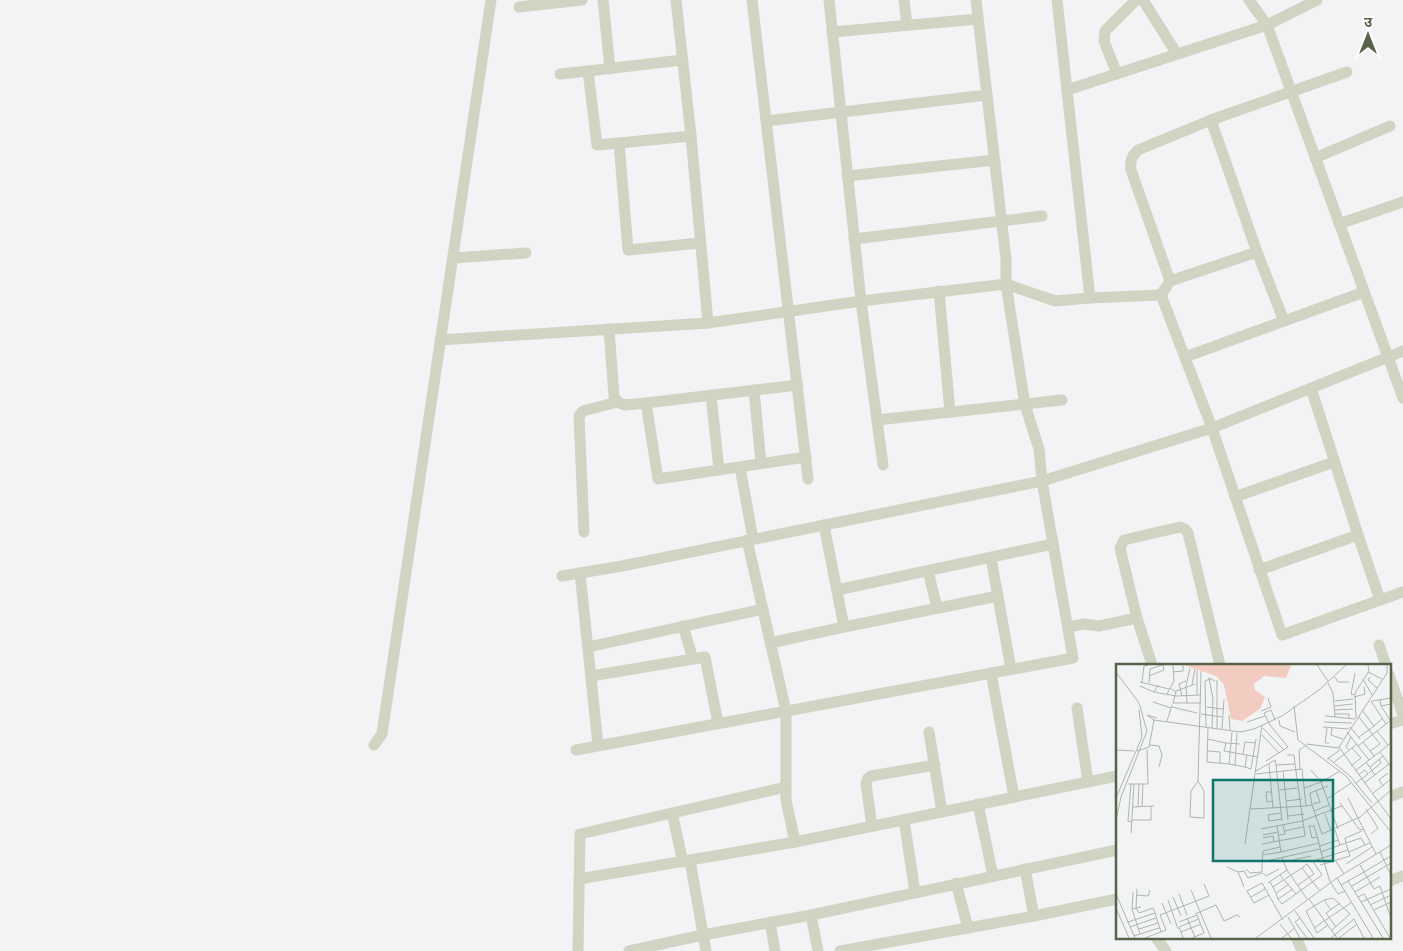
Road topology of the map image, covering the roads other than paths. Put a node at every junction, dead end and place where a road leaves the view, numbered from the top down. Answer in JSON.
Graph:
{"nodes":[{"id":1,"x":491,"y":0,"type":"edge"},
{"id":2,"x":582,"y":0,"type":"edge"},
{"id":3,"x":603,"y":0,"type":"edge"},
{"id":4,"x":676,"y":0,"type":"edge"},
{"id":5,"x":752,"y":0,"type":"edge"},
{"id":6,"x":829,"y":0,"type":"edge"},
{"id":7,"x":904,"y":0,"type":"edge"},
{"id":8,"x":976,"y":0,"type":"edge"},
{"id":9,"x":1057,"y":0,"type":"edge"},
{"id":10,"x":1136,"y":0,"type":"edge"},
{"id":11,"x":1143,"y":0,"type":"edge"},
{"id":12,"x":1248,"y":0,"type":"edge"},
{"id":13,"x":1317,"y":0,"type":"edge"},
{"id":14,"x":519,"y":7,"type":"dead end"},
{"id":15,"x":978,"y":18,"type":"junction"},
{"id":16,"x":907,"y":25,"type":"junction"},
{"id":17,"x":1267,"y":25,"type":"junction"},
{"id":18,"x":832,"y":32,"type":"junction"},
{"id":19,"x":1177,"y":54,"type":"junction"},
{"id":20,"x":682,"y":60,"type":"junction"},
{"id":21,"x":610,"y":68,"type":"junction"},
{"id":22,"x":588,"y":71,"type":"junction"},
{"id":23,"x":1347,"y":72,"type":"dead end"},
{"id":24,"x":560,"y":74,"type":"dead end"},
{"id":25,"x":1116,"y":74,"type":"junction"},
{"id":26,"x":1067,"y":90,"type":"junction"},
{"id":27,"x":1291,"y":93,"type":"junction"},
{"id":28,"x":987,"y":95,"type":"junction"},
{"id":29,"x":841,"y":112,"type":"junction"},
{"id":30,"x":1211,"y":120,"type":"junction"},
{"id":31,"x":766,"y":121,"type":"junction"},
{"id":32,"x":1390,"y":126,"type":"dead end"},
{"id":33,"x":691,"y":136,"type":"junction"},
{"id":34,"x":619,"y":143,"type":"junction"},
{"id":35,"x":1315,"y":158,"type":"junction"},
{"id":36,"x":995,"y":160,"type":"junction"},
{"id":37,"x":848,"y":176,"type":"junction"},
{"id":38,"x":1403,"y":202,"type":"edge"},
{"id":39,"x":1042,"y":216,"type":"dead end"},
{"id":40,"x":1002,"y":222,"type":"junction"},
{"id":41,"x":1339,"y":224,"type":"junction"},
{"id":42,"x":854,"y":239,"type":"junction"},
{"id":43,"x":700,"y":243,"type":"junction"},
{"id":44,"x":1257,"y":252,"type":"junction"},
{"id":45,"x":526,"y":254,"type":"dead end"},
{"id":46,"x":453,"y":258,"type":"junction"},
{"id":47,"x":1170,"y":281,"type":"junction"},
{"id":48,"x":1006,"y":284,"type":"junction"},
{"id":49,"x":939,"y":291,"type":"junction"},
{"id":50,"x":1364,"y":292,"type":"junction"},
{"id":51,"x":1161,"y":295,"type":"junction"},
{"id":52,"x":1090,"y":298,"type":"junction"},
{"id":53,"x":860,"y":301,"type":"junction"},
{"id":54,"x":788,"y":311,"type":"junction"},
{"id":55,"x":1284,"y":321,"type":"junction"},
{"id":56,"x":708,"y":323,"type":"junction"},
{"id":57,"x":609,"y":329,"type":"junction"},
{"id":58,"x":440,"y":340,"type":"junction"},
{"id":59,"x":1403,"y":351,"type":"edge"},
{"id":60,"x":1185,"y":357,"type":"junction"},
{"id":61,"x":1388,"y":357,"type":"junction"},
{"id":62,"x":798,"y":385,"type":"junction"},
{"id":63,"x":1311,"y":388,"type":"junction"},
{"id":64,"x":754,"y":390,"type":"junction"},
{"id":65,"x":711,"y":395,"type":"junction"},
{"id":66,"x":1403,"y":398,"type":"edge"},
{"id":67,"x":1062,"y":400,"type":"dead end"},
{"id":68,"x":617,"y":402,"type":"junction"},
{"id":69,"x":646,"y":403,"type":"junction"},
{"id":70,"x":1025,"y":405,"type":"junction"},
{"id":71,"x":950,"y":412,"type":"junction"},
{"id":72,"x":877,"y":420,"type":"junction"},
{"id":73,"x":1212,"y":428,"type":"junction"},
{"id":74,"x":806,"y":457,"type":"junction"},
{"id":75,"x":1334,"y":462,"type":"junction"},
{"id":76,"x":761,"y":463,"type":"junction"},
{"id":77,"x":883,"y":465,"type":"dead end"},
{"id":78,"x":740,"y":467,"type":"junction"},
{"id":79,"x":719,"y":470,"type":"junction"},
{"id":80,"x":808,"y":479,"type":"dead end"},
{"id":81,"x":1042,"y":480,"type":"junction"},
{"id":82,"x":1235,"y":497,"type":"junction"},
{"id":83,"x":824,"y":525,"type":"junction"},
{"id":84,"x":584,"y":532,"type":"dead end"},
{"id":85,"x":1358,"y":535,"type":"junction"},
{"id":86,"x":750,"y":540,"type":"junction"},
{"id":87,"x":1053,"y":544,"type":"junction"},
{"id":88,"x":991,"y":558,"type":"junction"},
{"id":89,"x":1259,"y":570,"type":"junction"},
{"id":90,"x":928,"y":571,"type":"junction"},
{"id":91,"x":580,"y":573,"type":"junction"},
{"id":92,"x":562,"y":576,"type":"dead end"},
{"id":93,"x":837,"y":590,"type":"junction"},
{"id":94,"x":1403,"y":592,"type":"edge"},
{"id":95,"x":998,"y":596,"type":"junction"},
{"id":96,"x":1380,"y":600,"type":"junction"},
{"id":97,"x":937,"y":608,"type":"junction"},
{"id":98,"x":763,"y":609,"type":"junction"},
{"id":99,"x":1137,"y":618,"type":"junction"},
{"id":100,"x":683,"y":626,"type":"junction"},
{"id":101,"x":844,"y":627,"type":"junction"},
{"id":102,"x":1068,"y":627,"type":"junction"},
{"id":103,"x":770,"y":643,"type":"junction"},
{"id":104,"x":1379,"y":645,"type":"dead end"},
{"id":105,"x":588,"y":647,"type":"junction"},
{"id":106,"x":692,"y":659,"type":"junction"},
{"id":107,"x":1152,"y":664,"type":"edge"},
{"id":108,"x":1220,"y":664,"type":"edge"},
{"id":109,"x":1386,"y":664,"type":"edge"},
{"id":110,"x":1011,"y":669,"type":"junction"},
{"id":111,"x":990,"y":673,"type":"junction"},
{"id":112,"x":591,"y":676,"type":"junction"},
{"id":113,"x":1390,"y":678,"type":"edge"},
{"id":114,"x":1077,"y":708,"type":"dead end"},
{"id":115,"x":786,"y":711,"type":"junction"},
{"id":116,"x":1403,"y":715,"type":"edge"},
{"id":117,"x":1403,"y":720,"type":"edge"},
{"id":118,"x":718,"y":723,"type":"junction"},
{"id":119,"x":1390,"y":724,"type":"edge"},
{"id":120,"x":929,"y":732,"type":"dead end"},
{"id":121,"x":374,"y":745,"type":"dead end"},
{"id":122,"x":598,"y":746,"type":"junction"},
{"id":123,"x":576,"y":750,"type":"dead end"},
{"id":124,"x":935,"y":765,"type":"junction"},
{"id":125,"x":1116,"y":776,"type":"edge"},
{"id":126,"x":1088,"y":782,"type":"junction"},
{"id":127,"x":786,"y":787,"type":"junction"},
{"id":128,"x":1403,"y":792,"type":"edge"},
{"id":129,"x":1014,"y":797,"type":"junction"},
{"id":130,"x":1390,"y":797,"type":"edge"},
{"id":131,"x":978,"y":804,"type":"junction"},
{"id":132,"x":942,"y":812,"type":"junction"},
{"id":133,"x":672,"y":813,"type":"junction"},
{"id":134,"x":904,"y":820,"type":"junction"},
{"id":135,"x":872,"y":826,"type":"junction"},
{"id":136,"x":795,"y":842,"type":"junction"},
{"id":137,"x":1116,"y":850,"type":"edge"},
{"id":138,"x":686,"y":861,"type":"junction"},
{"id":139,"x":1025,"y":870,"type":"junction"},
{"id":140,"x":993,"y":876,"type":"junction"},
{"id":141,"x":1403,"y":876,"type":"edge"},
{"id":142,"x":579,"y":879,"type":"junction"},
{"id":143,"x":1390,"y":881,"type":"edge"},
{"id":144,"x":956,"y":883,"type":"junction"},
{"id":145,"x":916,"y":892,"type":"junction"},
{"id":146,"x":1116,"y":899,"type":"edge"},
{"id":147,"x":811,"y":915,"type":"junction"},
{"id":148,"x":1034,"y":916,"type":"junction"},
{"id":149,"x":770,"y":922,"type":"junction"},
{"id":150,"x":968,"y":928,"type":"junction"},
{"id":151,"x":703,"y":935,"type":"junction"},
{"id":152,"x":1156,"y":938,"type":"edge"},
{"id":153,"x":1296,"y":938,"type":"edge"},
{"id":154,"x":578,"y":951,"type":"edge"},
{"id":155,"x":629,"y":951,"type":"edge"},
{"id":156,"x":706,"y":951,"type":"edge"},
{"id":157,"x":775,"y":951,"type":"edge"},
{"id":158,"x":818,"y":951,"type":"edge"},
{"id":159,"x":840,"y":951,"type":"edge"},
{"id":160,"x":1166,"y":951,"type":"edge"},
{"id":161,"x":1302,"y":951,"type":"edge"}],
"edges":[{"from":1,"to":46,"type":"street"},
{"from":2,"to":14,"type":"street"},
{"from":3,"to":21,"type":"street"},
{"from":4,"to":20,"type":"street"},
{"from":5,"to":31,"type":"street"},
{"from":6,"to":18,"type":"street"},
{"from":7,"to":16,"type":"street"},
{"from":8,"to":15,"type":"street"},
{"from":9,"to":26,"type":"street"},
{"from":10,"to":25,"type":"street"},
{"from":11,"to":19,"type":"street"},
{"from":12,"to":17,"type":"street"},
{"from":13,"to":17,"type":"street"},
{"from":15,"to":16,"type":"street"},
{"from":15,"to":28,"type":"street"},
{"from":16,"to":18,"type":"street"},
{"from":17,"to":19,"type":"street"},
{"from":17,"to":27,"type":"street"},
{"from":18,"to":29,"type":"street"},
{"from":19,"to":25,"type":"street"},
{"from":20,"to":21,"type":"street"},
{"from":20,"to":33,"type":"street"},
{"from":21,"to":22,"type":"street"},
{"from":22,"to":24,"type":"street"},
{"from":22,"to":34,"type":"street"},
{"from":23,"to":27,"type":"street"},
{"from":25,"to":26,"type":"street"},
{"from":26,"to":52,"type":"street"},
{"from":27,"to":30,"type":"street"},
{"from":27,"to":35,"type":"street"},
{"from":28,"to":29,"type":"street"},
{"from":28,"to":36,"type":"street"},
{"from":29,"to":31,"type":"street"},
{"from":29,"to":37,"type":"street"},
{"from":30,"to":44,"type":"street"},
{"from":30,"to":47,"type":"street"},
{"from":31,"to":54,"type":"street"},
{"from":32,"to":35,"type":"street"},
{"from":33,"to":34,"type":"street"},
{"from":33,"to":43,"type":"street"},
{"from":34,"to":43,"type":"street"},
{"from":35,"to":41,"type":"street"},
{"from":36,"to":37,"type":"street"},
{"from":36,"to":40,"type":"street"},
{"from":37,"to":42,"type":"street"},
{"from":38,"to":41,"type":"street"},
{"from":39,"to":40,"type":"street"},
{"from":40,"to":42,"type":"street"},
{"from":40,"to":48,"type":"street"},
{"from":41,"to":50,"type":"street"},
{"from":42,"to":53,"type":"street"},
{"from":43,"to":56,"type":"street"},
{"from":44,"to":47,"type":"street"},
{"from":44,"to":55,"type":"street"},
{"from":45,"to":46,"type":"street"},
{"from":46,"to":58,"type":"street"},
{"from":47,"to":51,"type":"street"},
{"from":48,"to":49,"type":"street"},
{"from":48,"to":52,"type":"street"},
{"from":48,"to":70,"type":"street"},
{"from":49,"to":53,"type":"street"},
{"from":49,"to":71,"type":"street"},
{"from":50,"to":55,"type":"street"},
{"from":50,"to":61,"type":"street"},
{"from":51,"to":52,"type":"street"},
{"from":51,"to":60,"type":"street"},
{"from":53,"to":54,"type":"street"},
{"from":53,"to":72,"type":"street"},
{"from":54,"to":56,"type":"street"},
{"from":54,"to":62,"type":"street"},
{"from":55,"to":60,"type":"street"},
{"from":56,"to":57,"type":"street"},
{"from":57,"to":58,"type":"street"},
{"from":57,"to":68,"type":"street"},
{"from":58,"to":121,"type":"street"},
{"from":59,"to":61,"type":"street"},
{"from":60,"to":73,"type":"street"},
{"from":61,"to":63,"type":"street"},
{"from":61,"to":66,"type":"street"},
{"from":62,"to":64,"type":"street"},
{"from":62,"to":74,"type":"street"},
{"from":63,"to":73,"type":"street"},
{"from":63,"to":75,"type":"street"},
{"from":64,"to":65,"type":"street"},
{"from":64,"to":76,"type":"street"},
{"from":65,"to":69,"type":"street"},
{"from":65,"to":79,"type":"street"},
{"from":67,"to":70,"type":"street"},
{"from":68,"to":69,"type":"street"},
{"from":68,"to":84,"type":"street"},
{"from":69,"to":79,"type":"street"},
{"from":70,"to":71,"type":"street"},
{"from":70,"to":81,"type":"street"},
{"from":71,"to":72,"type":"street"},
{"from":72,"to":77,"type":"street"},
{"from":73,"to":81,"type":"street"},
{"from":73,"to":82,"type":"street"},
{"from":74,"to":76,"type":"street"},
{"from":74,"to":80,"type":"street"},
{"from":75,"to":82,"type":"street"},
{"from":75,"to":85,"type":"street"},
{"from":76,"to":78,"type":"street"},
{"from":78,"to":79,"type":"street"},
{"from":78,"to":86,"type":"street"},
{"from":81,"to":83,"type":"street"},
{"from":81,"to":87,"type":"street"},
{"from":82,"to":89,"type":"street"},
{"from":83,"to":86,"type":"street"},
{"from":83,"to":93,"type":"street"},
{"from":85,"to":89,"type":"street"},
{"from":85,"to":96,"type":"street"},
{"from":86,"to":91,"type":"street"},
{"from":86,"to":98,"type":"street"},
{"from":87,"to":88,"type":"street"},
{"from":87,"to":102,"type":"street"},
{"from":88,"to":90,"type":"street"},
{"from":88,"to":95,"type":"street"},
{"from":89,"to":96,"type":"street"},
{"from":90,"to":93,"type":"street"},
{"from":90,"to":97,"type":"street"},
{"from":91,"to":92,"type":"street"},
{"from":91,"to":105,"type":"street"},
{"from":93,"to":101,"type":"street"},
{"from":94,"to":96,"type":"street"},
{"from":95,"to":97,"type":"street"},
{"from":95,"to":110,"type":"street"},
{"from":97,"to":101,"type":"street"},
{"from":98,"to":100,"type":"street"},
{"from":98,"to":103,"type":"street"},
{"from":99,"to":102,"type":"street"},
{"from":99,"to":107,"type":"street"},
{"from":99,"to":108,"type":"street"},
{"from":100,"to":105,"type":"street"},
{"from":100,"to":106,"type":"street"},
{"from":101,"to":103,"type":"street"},
{"from":102,"to":110,"type":"street"},
{"from":103,"to":115,"type":"street"},
{"from":104,"to":109,"type":"street"},
{"from":105,"to":112,"type":"street"},
{"from":106,"to":112,"type":"street"},
{"from":106,"to":118,"type":"street"},
{"from":110,"to":111,"type":"street"},
{"from":111,"to":115,"type":"street"},
{"from":111,"to":129,"type":"street"},
{"from":112,"to":122,"type":"street"},
{"from":113,"to":116,"type":"street"},
{"from":114,"to":126,"type":"street"},
{"from":115,"to":118,"type":"street"},
{"from":115,"to":127,"type":"street"},
{"from":117,"to":119,"type":"street"},
{"from":118,"to":122,"type":"street"},
{"from":120,"to":124,"type":"street"},
{"from":122,"to":123,"type":"street"},
{"from":124,"to":132,"type":"street"},
{"from":124,"to":135,"type":"street"},
{"from":125,"to":126,"type":"street"},
{"from":126,"to":129,"type":"street"},
{"from":127,"to":133,"type":"street"},
{"from":127,"to":136,"type":"street"},
{"from":128,"to":130,"type":"street"},
{"from":129,"to":131,"type":"street"},
{"from":131,"to":132,"type":"street"},
{"from":131,"to":140,"type":"street"},
{"from":132,"to":134,"type":"street"},
{"from":133,"to":138,"type":"street"},
{"from":133,"to":142,"type":"street"},
{"from":134,"to":135,"type":"street"},
{"from":134,"to":145,"type":"street"},
{"from":135,"to":136,"type":"street"},
{"from":136,"to":138,"type":"street"},
{"from":137,"to":139,"type":"street"},
{"from":138,"to":142,"type":"street"},
{"from":138,"to":151,"type":"street"},
{"from":139,"to":140,"type":"street"},
{"from":139,"to":148,"type":"street"},
{"from":140,"to":144,"type":"street"},
{"from":141,"to":143,"type":"street"},
{"from":142,"to":154,"type":"street"},
{"from":144,"to":145,"type":"street"},
{"from":144,"to":150,"type":"street"},
{"from":145,"to":147,"type":"street"},
{"from":146,"to":148,"type":"street"},
{"from":147,"to":149,"type":"street"},
{"from":147,"to":158,"type":"street"},
{"from":148,"to":150,"type":"street"},
{"from":149,"to":151,"type":"street"},
{"from":149,"to":157,"type":"street"},
{"from":150,"to":159,"type":"street"},
{"from":151,"to":155,"type":"street"},
{"from":151,"to":156,"type":"street"},
{"from":152,"to":160,"type":"street"},
{"from":153,"to":161,"type":"street"}]}
